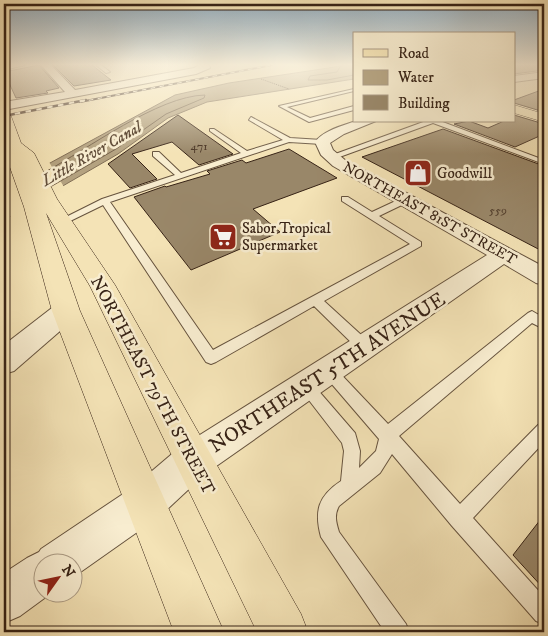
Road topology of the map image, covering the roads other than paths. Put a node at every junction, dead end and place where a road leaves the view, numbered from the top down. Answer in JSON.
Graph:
{"nodes":[{"id":1,"x":63,"y":95,"type":"edge"},
{"id":2,"x":333,"y":95,"type":"edge"},
{"id":3,"x":4,"y":106,"type":"edge"},
{"id":4,"x":353,"y":108,"type":"edge"},
{"id":5,"x":516,"y":110,"type":"edge"},
{"id":6,"x":4,"y":116,"type":"edge"},
{"id":7,"x":544,"y":118,"type":"edge"},
{"id":8,"x":251,"y":119,"type":"dead end"},
{"id":9,"x":367,"y":122,"type":"edge"},
{"id":10,"x":429,"y":122,"type":"edge"},
{"id":11,"x":436,"y":122,"type":"edge"},
{"id":12,"x":212,"y":130,"type":"dead end"},
{"id":13,"x":289,"y":140,"type":"junction"},
{"id":14,"x":325,"y":148,"type":"junction"},
{"id":15,"x":156,"y":154,"type":"dead end"},
{"id":16,"x":246,"y":154,"type":"junction"},
{"id":17,"x":544,"y":162,"type":"edge"},
{"id":18,"x":179,"y":174,"type":"junction"},
{"id":19,"x":345,"y":199,"type":"dead end"},
{"id":20,"x":405,"y":200,"type":"junction"},
{"id":21,"x":105,"y":201,"type":"junction"},
{"id":22,"x":41,"y":202,"type":"junction"},
{"id":23,"x":371,"y":216,"type":"junction"},
{"id":24,"x":61,"y":222,"type":"junction"},
{"id":25,"x":504,"y":254,"type":"junction"},
{"id":26,"x":544,"y":276,"type":"edge"},
{"id":27,"x":316,"y":301,"type":"junction"},
{"id":28,"x":66,"y":311,"type":"junction"},
{"id":29,"x":544,"y":324,"type":"edge"},
{"id":30,"x":366,"y":347,"type":"junction"},
{"id":31,"x":4,"y":362,"type":"edge"},
{"id":32,"x":329,"y":371,"type":"junction"},
{"id":33,"x":305,"y":386,"type":"junction"},
{"id":34,"x":544,"y":431,"type":"edge"},
{"id":35,"x":388,"y":435,"type":"junction"},
{"id":36,"x":192,"y":461,"type":"junction"},
{"id":37,"x":349,"y":485,"type":"junction"},
{"id":38,"x":146,"y":502,"type":"junction"},
{"id":39,"x":459,"y":519,"type":"junction"},
{"id":40,"x":71,"y":554,"type":"edge"},
{"id":41,"x":32,"y":580,"type":"edge"},
{"id":42,"x":4,"y":600,"type":"edge"},
{"id":43,"x":544,"y":613,"type":"edge"},
{"id":44,"x":199,"y":632,"type":"edge"},
{"id":45,"x":284,"y":632,"type":"edge"},
{"id":46,"x":398,"y":632,"type":"edge"}],
"edges":[{"from":1,"to":3,"type":"street"},
{"from":2,"to":4,"type":"lane"},
{"from":5,"to":7,"type":"main road"},
{"from":6,"to":22,"type":"main road","name":"NORTHEAST 79TH STREET"},
{"from":8,"to":13,"type":"lane"},
{"from":9,"to":14,"type":"street"},
{"from":10,"to":14,"type":"lane"},
{"from":11,"to":17,"type":"lane"},
{"from":12,"to":16,"type":"lane"},
{"from":13,"to":14,"type":"lane"},
{"from":13,"to":16,"type":"lane"},
{"from":14,"to":20,"type":"street","name":"NORTHEAST 81ST STREET"},
{"from":15,"to":18,"type":"lane"},
{"from":16,"to":18,"type":"lane"},
{"from":18,"to":21,"type":"lane"},
{"from":19,"to":23,"type":"lane"},
{"from":20,"to":23,"type":"lane"},
{"from":20,"to":25,"type":"street","name":"NORTHEAST 81ST STREET"},
{"from":21,"to":24,"type":"lane"},
{"from":21,"to":27,"type":"lane"},
{"from":22,"to":24,"type":"main road","name":"NORTHEAST 79TH STREET"},
{"from":22,"to":28,"type":"main road","name":"NORTHEAST 79TH STREET"},
{"from":23,"to":27,"type":"lane"},
{"from":24,"to":36,"type":"main road","name":"NORTHEAST 79TH STREET"},
{"from":25,"to":26,"type":"street","name":"NORTHEAST 81ST STREET"},
{"from":25,"to":30,"type":"street","name":"NORTHEAST 5TH AVENUE"},
{"from":27,"to":30,"type":"lane"},
{"from":28,"to":31,"type":"street"},
{"from":28,"to":38,"type":"main road","name":"NORTHEAST 79TH STREET"},
{"from":29,"to":35,"type":"lane"},
{"from":30,"to":32,"type":"street","name":"NORTHEAST 5TH AVENUE"},
{"from":32,"to":33,"type":"street","name":"NORTHEAST 5TH AVENUE"},
{"from":32,"to":35,"type":"lane"},
{"from":33,"to":36,"type":"street","name":"NORTHEAST 5TH AVENUE"},
{"from":33,"to":37,"type":"lane"},
{"from":34,"to":39,"type":"lane"},
{"from":35,"to":37,"type":"lane"},
{"from":35,"to":39,"type":"lane"},
{"from":36,"to":38,"type":"street","name":"NORTHEAST 5TH AVENUE"},
{"from":36,"to":45,"type":"main road","name":"NORTHEAST 79TH STREET"},
{"from":37,"to":46,"type":"lane"},
{"from":38,"to":40,"type":"street","name":"NORTHEAST 5TH AVENUE"},
{"from":38,"to":44,"type":"main road","name":"NORTHEAST 79TH STREET"},
{"from":39,"to":43,"type":"lane"},
{"from":41,"to":42,"type":"street"}]}
